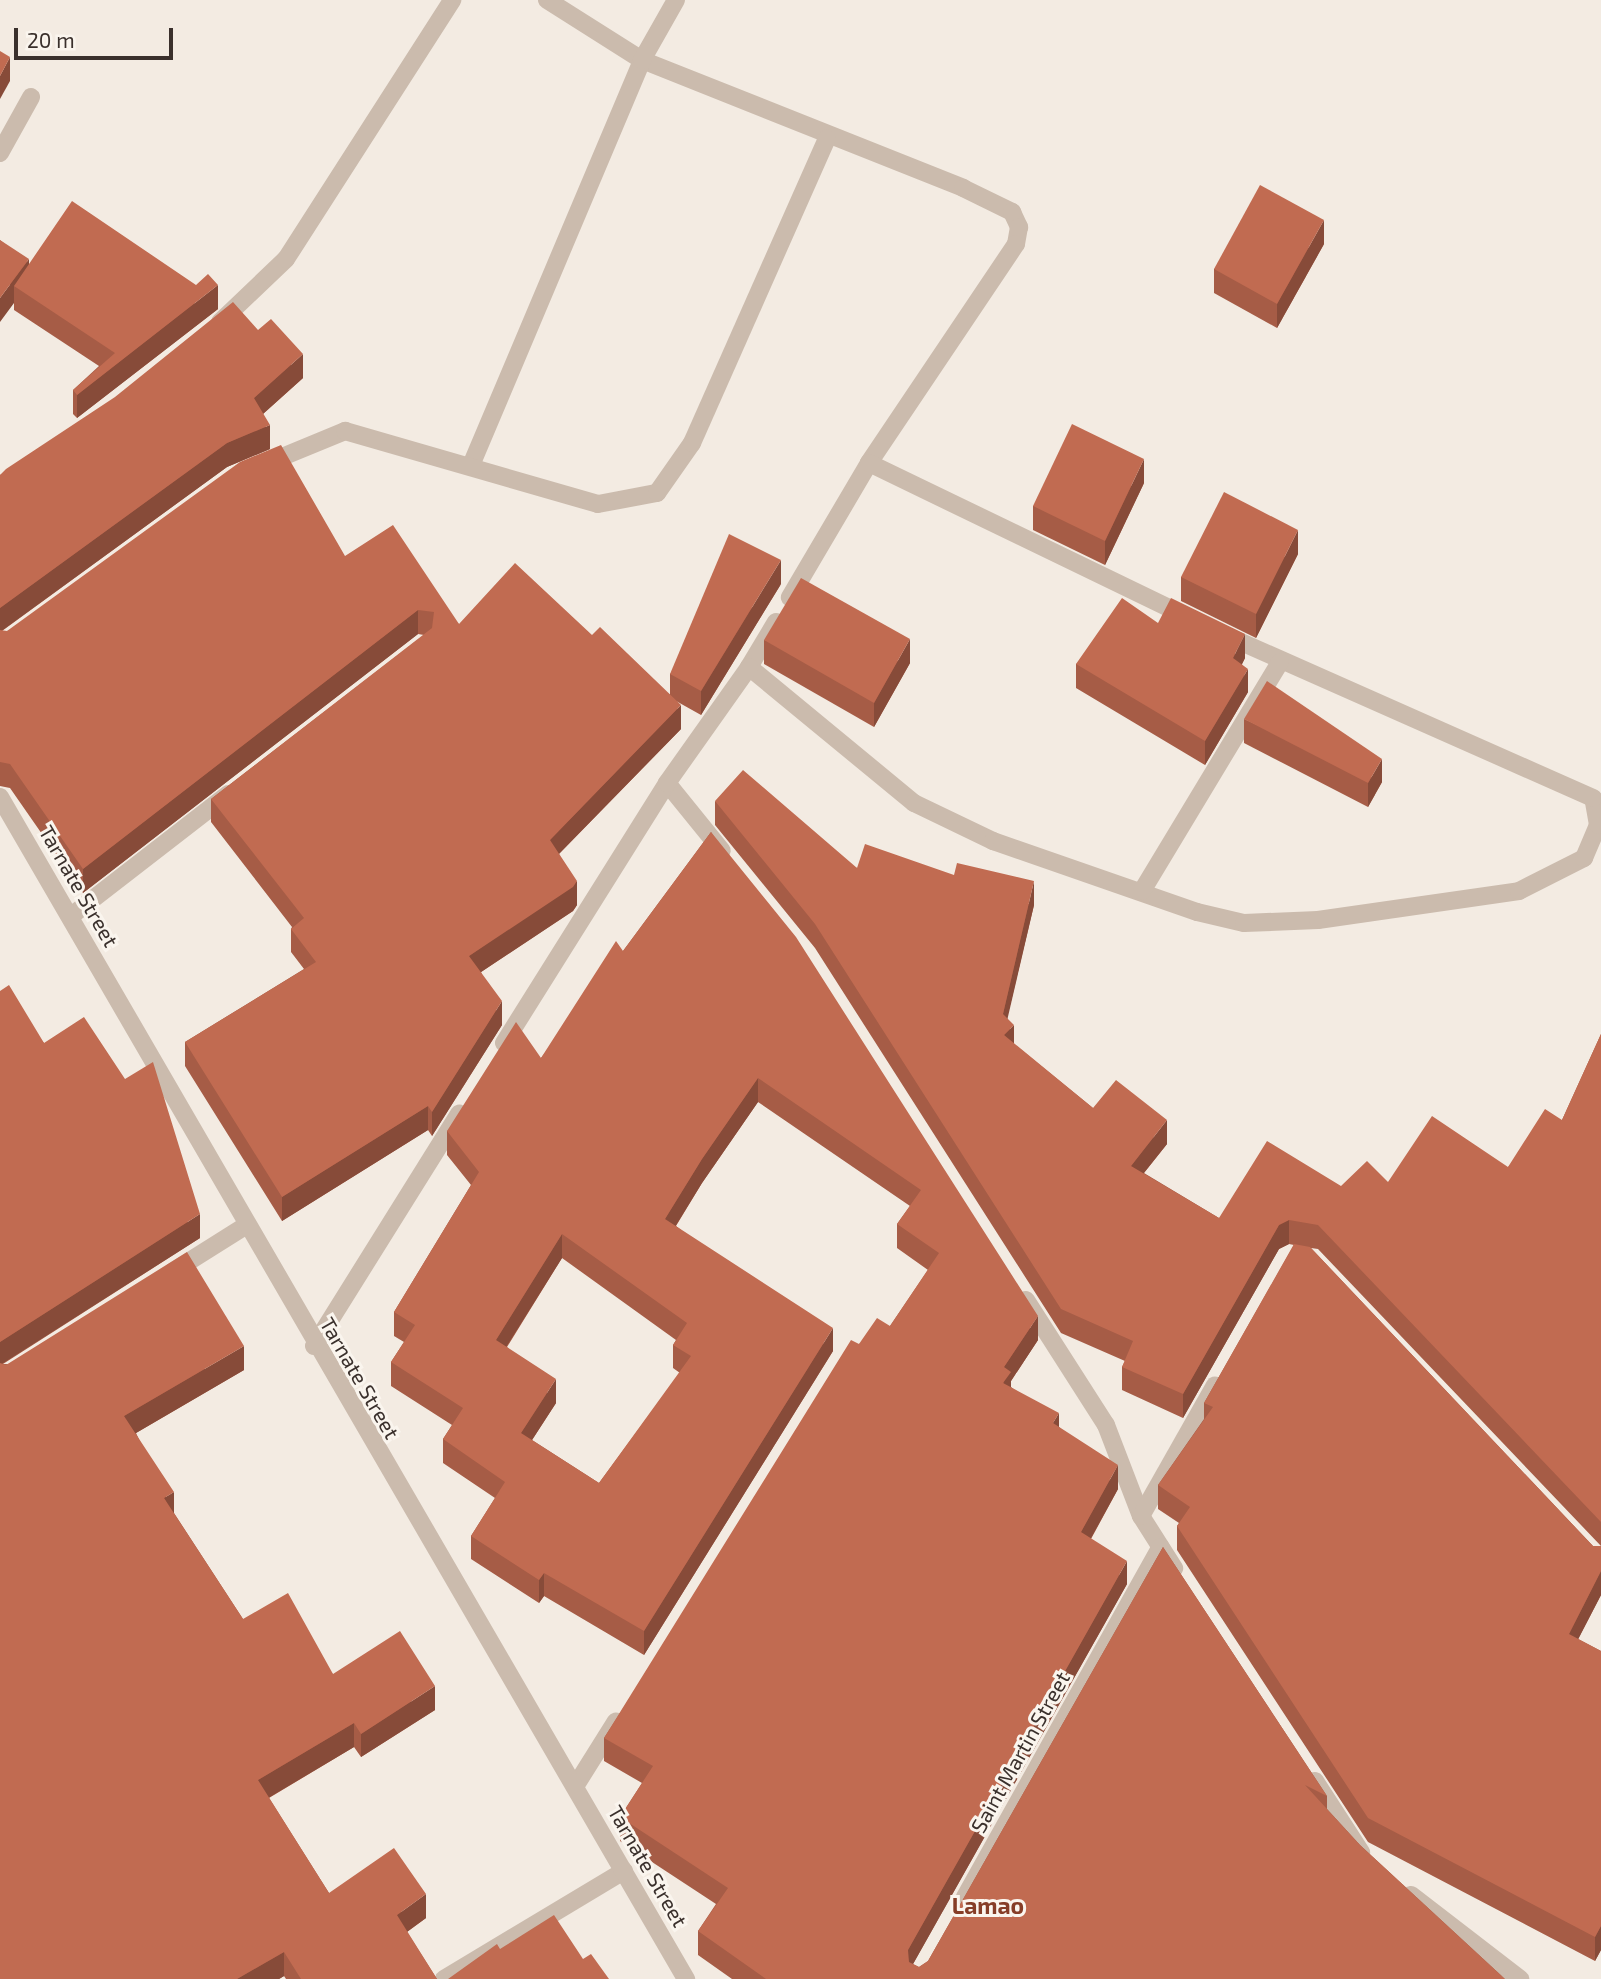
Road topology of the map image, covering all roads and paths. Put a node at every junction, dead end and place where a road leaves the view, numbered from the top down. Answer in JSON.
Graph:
{"nodes":[{"id":1,"x":452,"y":0,"type":"edge"},
{"id":2,"x":547,"y":0,"type":"edge"},
{"id":3,"x":676,"y":0,"type":"edge"},
{"id":4,"x":642,"y":60,"type":"junction"},
{"id":5,"x":31,"y":97,"type":"dead end"},
{"id":6,"x":827,"y":139,"type":"junction"},
{"id":7,"x":0,"y":153,"type":"edge"},
{"id":8,"x":200,"y":338,"type":"edge"},
{"id":9,"x":472,"y":463,"type":"junction"},
{"id":10,"x":869,"y":463,"type":"junction"},
{"id":11,"x":246,"y":471,"type":"edge"},
{"id":12,"x":1280,"y":662,"type":"junction"},
{"id":13,"x":749,"y":667,"type":"junction"},
{"id":14,"x":248,"y":779,"type":"edge"},
{"id":15,"x":667,"y":783,"type":"junction"},
{"id":16,"x":0,"y":797,"type":"edge"},
{"id":17,"x":736,"y":868,"type":"edge"},
{"id":18,"x":1142,"y":891,"type":"junction"},
{"id":19,"x":71,"y":916,"type":"junction"},
{"id":20,"x":491,"y":1064,"type":"edge"},
{"id":21,"x":469,"y":1099,"type":"edge"},
{"id":22,"x":247,"y":1225,"type":"junction"},
{"id":23,"x":153,"y":1284,"type":"edge"},
{"id":24,"x":1016,"y":1284,"type":"edge"},
{"id":25,"x":314,"y":1346,"type":"junction"},
{"id":26,"x":1228,"y":1362,"type":"edge"},
{"id":27,"x":1141,"y":1516,"type":"junction"},
{"id":28,"x":1161,"y":1547,"type":"junction"},
{"id":29,"x":1184,"y":1582,"type":"edge"},
{"id":30,"x":628,"y":1702,"type":"edge"},
{"id":31,"x":1306,"y":1768,"type":"edge"},
{"id":32,"x":576,"y":1785,"type":"junction"},
{"id":33,"x":1378,"y":1869,"type":"edge"},
{"id":34,"x":624,"y":1871,"type":"junction"},
{"id":35,"x":1399,"y":1886,"type":"edge"},
{"id":36,"x":952,"y":1919,"type":"edge"},
{"id":37,"x":444,"y":1979,"type":"edge"},
{"id":38,"x":686,"y":1979,"type":"edge"},
{"id":39,"x":1520,"y":1979,"type":"edge"}],
"edges":[{"from":1,"to":8,"type":"street"},
{"from":2,"to":4,"type":"street"},
{"from":3,"to":4,"type":"street"},
{"from":4,"to":6,"type":"street"},
{"from":4,"to":9,"type":"street"},
{"from":5,"to":7,"type":"street"},
{"from":6,"to":9,"type":"street"},
{"from":6,"to":10,"type":"street"},
{"from":9,"to":11,"type":"street"},
{"from":10,"to":12,"type":"street"},
{"from":10,"to":13,"type":"street"},
{"from":12,"to":18,"type":"street"},
{"from":12,"to":18,"type":"street"},
{"from":13,"to":15,"type":"street"},
{"from":13,"to":18,"type":"street"},
{"from":14,"to":19,"type":"street"},
{"from":15,"to":17,"type":"street"},
{"from":15,"to":20,"type":"street"},
{"from":16,"to":19,"type":"street","name":"Tarnate Street"},
{"from":19,"to":22,"type":"street","name":"Tarnate Street"},
{"from":21,"to":25,"type":"street"},
{"from":22,"to":23,"type":"street"},
{"from":22,"to":25,"type":"street","name":"Tarnate Street"},
{"from":24,"to":27,"type":"street"},
{"from":25,"to":32,"type":"street","name":"Tarnate Street"},
{"from":26,"to":27,"type":"street"},
{"from":27,"to":28,"type":"street"},
{"from":28,"to":29,"type":"street"},
{"from":28,"to":36,"type":"street","name":"Saint Martin Street"},
{"from":30,"to":32,"type":"street"},
{"from":31,"to":33,"type":"street"},
{"from":32,"to":34,"type":"street","name":"Tarnate Street"},
{"from":34,"to":37,"type":"street"},
{"from":34,"to":38,"type":"street","name":"Tarnate Street"},
{"from":35,"to":39,"type":"street"}]}
